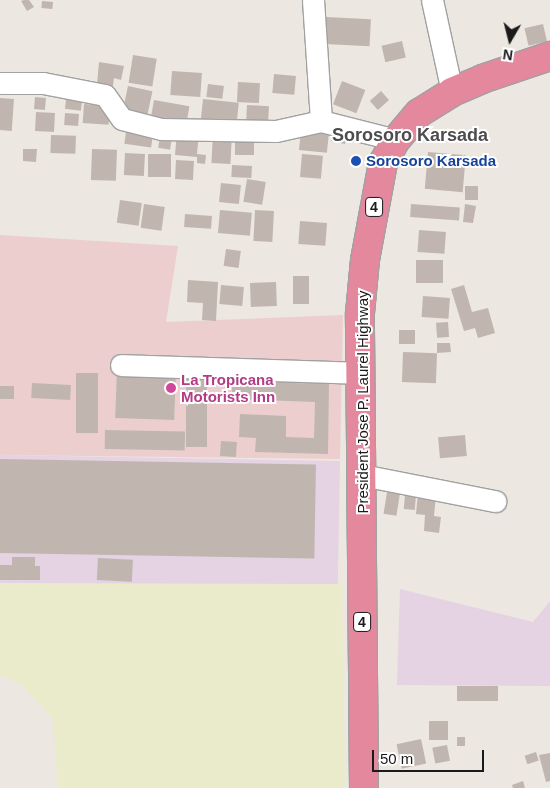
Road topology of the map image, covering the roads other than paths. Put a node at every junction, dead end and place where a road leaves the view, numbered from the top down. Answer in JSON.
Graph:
{"nodes":[{"id":1,"x":313,"y":0,"type":"edge"},
{"id":2,"x":432,"y":0,"type":"edge"},
{"id":3,"x":550,"y":56,"type":"edge"},
{"id":4,"x":0,"y":83,"type":"edge"},
{"id":5,"x":452,"y":92,"type":"junction"},
{"id":6,"x":321,"y":121,"type":"junction"},
{"id":7,"x":396,"y":140,"type":"junction"},
{"id":8,"x":121,"y":365,"type":"dead end"},
{"id":9,"x":361,"y":373,"type":"junction"},
{"id":10,"x":362,"y":475,"type":"junction"},
{"id":11,"x":495,"y":501,"type":"dead end"},
{"id":12,"x":364,"y":788,"type":"edge"}],
"edges":[{"from":1,"to":6,"type":"street"},
{"from":2,"to":5,"type":"street"},
{"from":3,"to":5,"type":"highway","name":"President Jose P. Laurel Highway","number":"4"},
{"from":4,"to":6,"type":"street"},
{"from":5,"to":7,"type":"highway","name":"President Jose P. Laurel Highway","number":"4"},
{"from":6,"to":7,"type":"street"},
{"from":7,"to":9,"type":"highway","name":"President Jose P. Laurel Highway","number":"4"},
{"from":8,"to":9,"type":"street"},
{"from":9,"to":10,"type":"highway","name":"President Jose P. Laurel Highway","number":"4"},
{"from":10,"to":11,"type":"street"},
{"from":10,"to":12,"type":"highway","name":"President Jose P. Laurel Highway","number":"4"}]}
